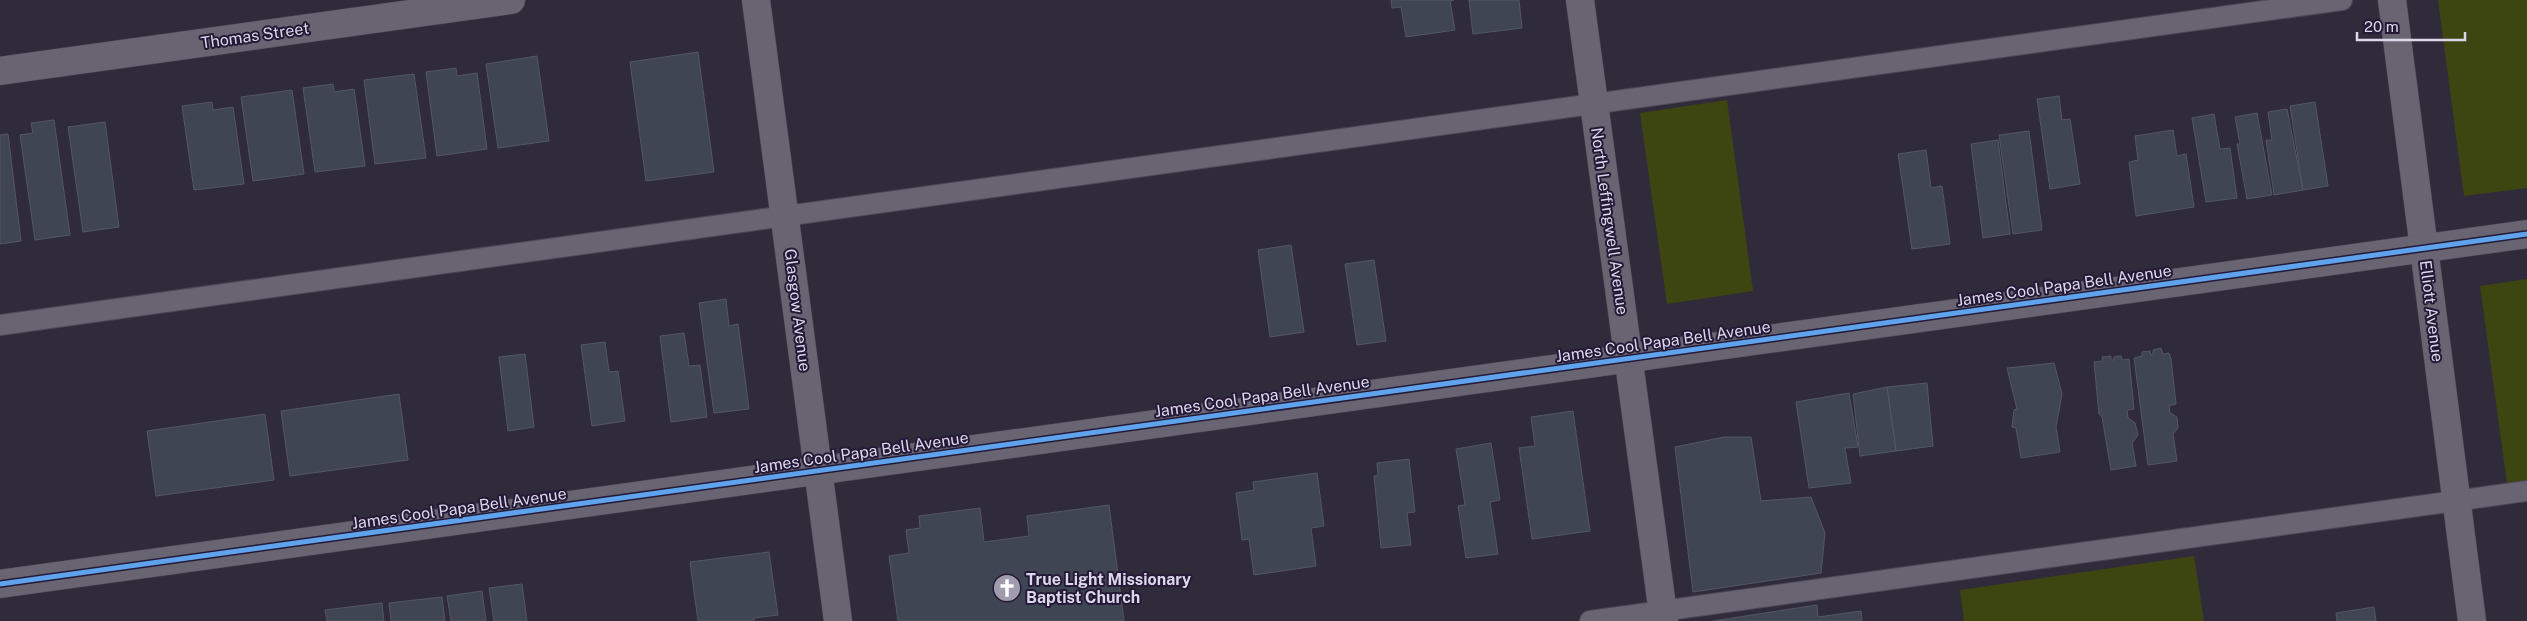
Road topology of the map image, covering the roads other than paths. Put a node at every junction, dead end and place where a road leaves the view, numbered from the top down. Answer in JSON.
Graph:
{"nodes":[{"id":1,"x":511,"y":0,"type":"edge"},
{"id":2,"x":756,"y":0,"type":"edge"},
{"id":3,"x":1580,"y":0,"type":"edge"},
{"id":4,"x":2342,"y":0,"type":"edge"},
{"id":5,"x":2392,"y":0,"type":"edge"},
{"id":6,"x":0,"y":71,"type":"edge"},
{"id":7,"x":1594,"y":102,"type":"junction"},
{"id":8,"x":786,"y":215,"type":"junction"},
{"id":9,"x":2527,"y":234,"type":"edge"},
{"id":10,"x":2424,"y":248,"type":"junction"},
{"id":11,"x":0,"y":325,"type":"edge"},
{"id":12,"x":1629,"y":358,"type":"junction"},
{"id":13,"x":818,"y":470,"type":"junction"},
{"id":14,"x":2527,"y":491,"type":"edge"},
{"id":15,"x":2456,"y":502,"type":"junction"},
{"id":16,"x":0,"y":584,"type":"edge"},
{"id":17,"x":1664,"y":616,"type":"edge"},
{"id":18,"x":838,"y":621,"type":"edge"},
{"id":19,"x":1590,"y":621,"type":"edge"},
{"id":20,"x":2472,"y":621,"type":"edge"}],
"edges":[{"from":1,"to":6,"type":"street","name":"Thomas Street"},
{"from":2,"to":8,"type":"street","name":"Glasgow Avenue"},
{"from":3,"to":7,"type":"street","name":"North Leffingwell Avenue"},
{"from":4,"to":7,"type":"lane"},
{"from":5,"to":10,"type":"street","name":"Elliott Avenue"},
{"from":7,"to":8,"type":"lane"},
{"from":7,"to":12,"type":"street","name":"North Leffingwell Avenue"},
{"from":8,"to":11,"type":"lane"},
{"from":8,"to":13,"type":"street","name":"Glasgow Avenue"},
{"from":9,"to":10,"type":"street","name":"James Cool Papa Bell Avenue"},
{"from":10,"to":12,"type":"street","name":"James Cool Papa Bell Avenue"},
{"from":10,"to":15,"type":"street","name":"Elliott Avenue"},
{"from":12,"to":13,"type":"street","name":"James Cool Papa Bell Avenue"},
{"from":12,"to":17,"type":"street","name":"North Leffingwell Avenue"},
{"from":13,"to":16,"type":"street","name":"James Cool Papa Bell Avenue"},
{"from":13,"to":18,"type":"street","name":"Glasgow Avenue"},
{"from":14,"to":15,"type":"lane"},
{"from":15,"to":17,"type":"lane"},
{"from":15,"to":20,"type":"street","name":"Elliott Avenue"},
{"from":17,"to":19,"type":"lane"}]}
